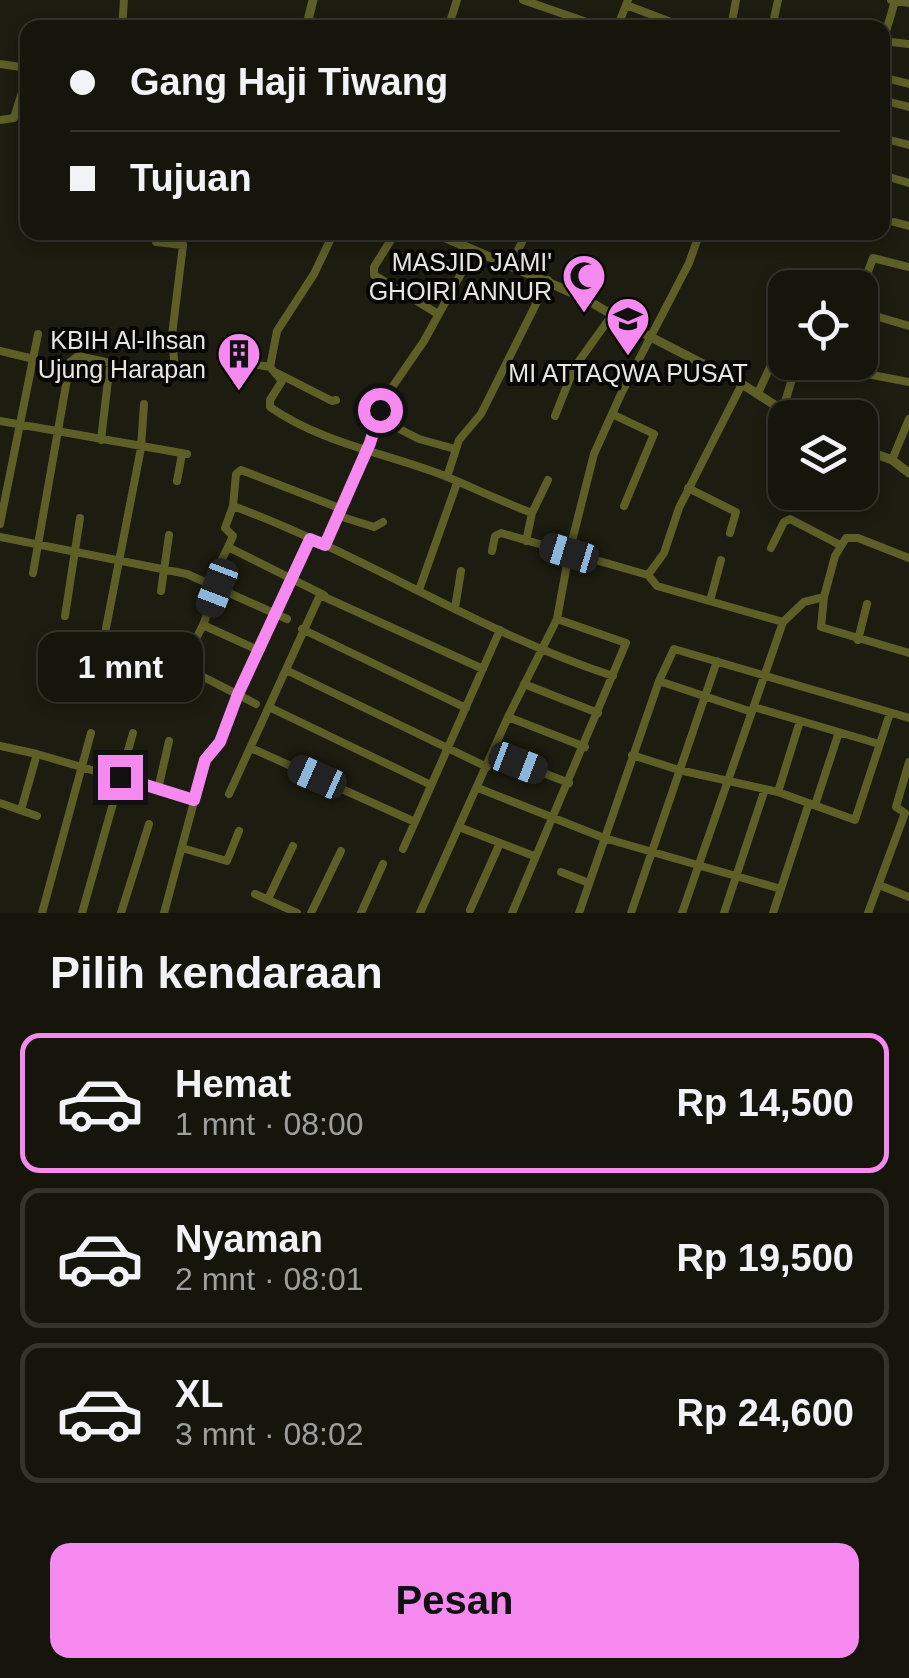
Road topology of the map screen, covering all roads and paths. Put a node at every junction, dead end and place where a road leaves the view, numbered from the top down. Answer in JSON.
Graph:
{"nodes":[{"id":1,"x":523,"y":0,"type":"edge"},
{"id":2,"x":892,"y":0,"type":"edge"},
{"id":3,"x":627,"y":3,"type":"edge"},
{"id":4,"x":909,"y":3,"type":"edge"},
{"id":5,"x":586,"y":20,"type":"edge"},
{"id":6,"x":666,"y":20,"type":"edge"},
{"id":7,"x":20,"y":107,"type":"edge"},
{"id":8,"x":0,"y":120,"type":"edge"},
{"id":9,"x":894,"y":222,"type":"dead end"},
{"id":10,"x":909,"y":226,"type":"edge"},
{"id":11,"x":156,"y":240,"type":"edge"},
{"id":12,"x":330,"y":240,"type":"edge"},
{"id":13,"x":391,"y":240,"type":"edge"},
{"id":14,"x":462,"y":240,"type":"edge"},
{"id":15,"x":523,"y":240,"type":"edge"},
{"id":16,"x":697,"y":240,"type":"edge"},
{"id":17,"x":474,"y":250,"type":"junction"},
{"id":18,"x":511,"y":264,"type":"junction"},
{"id":19,"x":909,"y":266,"type":"edge"},
{"id":20,"x":868,"y":270,"type":"edge"},
{"id":21,"x":548,"y":280,"type":"junction"},
{"id":22,"x":438,"y":314,"type":"junction"},
{"id":23,"x":612,"y":315,"type":"junction"},
{"id":24,"x":878,"y":317,"type":"edge"},
{"id":25,"x":909,"y":326,"type":"edge"},
{"id":26,"x":38,"y":334,"type":"dead end"},
{"id":27,"x":652,"y":337,"type":"junction"},
{"id":28,"x":0,"y":351,"type":"edge"},
{"id":29,"x":34,"y":359,"type":"junction"},
{"id":30,"x":230,"y":360,"type":"dead end"},
{"id":31,"x":272,"y":369,"type":"junction"},
{"id":32,"x":175,"y":372,"type":"dead end"},
{"id":33,"x":768,"y":372,"type":"edge"},
{"id":34,"x":878,"y":376,"type":"edge"},
{"id":35,"x":909,"y":382,"type":"edge"},
{"id":36,"x":742,"y":384,"type":"junction"},
{"id":37,"x":758,"y":393,"type":"junction"},
{"id":38,"x":336,"y":400,"type":"dead end"},
{"id":39,"x":769,"y":400,"type":"edge"},
{"id":40,"x":144,"y":404,"type":"dead end"},
{"id":41,"x":612,"y":414,"type":"junction"},
{"id":42,"x":555,"y":416,"type":"dead end"},
{"id":43,"x":376,"y":418,"type":"junction"},
{"id":44,"x":909,"y":419,"type":"edge"},
{"id":45,"x":0,"y":421,"type":"edge"},
{"id":46,"x":22,"y":424,"type":"junction"},
{"id":47,"x":58,"y":431,"type":"junction"},
{"id":48,"x":101,"y":440,"type":"junction"},
{"id":49,"x":141,"y":448,"type":"junction"},
{"id":50,"x":454,"y":449,"type":"junction"},
{"id":51,"x":366,"y":452,"type":"junction"},
{"id":52,"x":878,"y":455,"type":"edge"},
{"id":53,"x":892,"y":460,"type":"junction"},
{"id":54,"x":0,"y":466,"type":"edge"},
{"id":55,"x":13,"y":468,"type":"junction"},
{"id":56,"x":909,"y":473,"type":"edge"},
{"id":57,"x":447,"y":477,"type":"junction"},
{"id":58,"x":548,"y":480,"type":"dead end"},
{"id":59,"x":177,"y":481,"type":"dead end"},
{"id":60,"x":457,"y":483,"type":"junction"},
{"id":61,"x":688,"y":488,"type":"junction"},
{"id":62,"x":3,"y":501,"type":"edge"},
{"id":63,"x":233,"y":506,"type":"junction"},
{"id":64,"x":624,"y":506,"type":"dead end"},
{"id":65,"x":341,"y":512,"type":"junction"},
{"id":66,"x":532,"y":513,"type":"junction"},
{"id":67,"x":80,"y":518,"type":"dead end"},
{"id":68,"x":383,"y":522,"type":"dead end"},
{"id":69,"x":0,"y":524,"type":"edge"},
{"id":70,"x":730,"y":533,"type":"dead end"},
{"id":71,"x":170,"y":535,"type":"dead end"},
{"id":72,"x":0,"y":537,"type":"edge"},
{"id":73,"x":310,"y":539,"type":"junction"},
{"id":74,"x":526,"y":541,"type":"junction"},
{"id":75,"x":38,"y":544,"type":"junction"},
{"id":76,"x":840,"y":544,"type":"junction"},
{"id":77,"x":325,"y":545,"type":"junction"},
{"id":78,"x":228,"y":547,"type":"junction"},
{"id":79,"x":771,"y":548,"type":"dead end"},
{"id":80,"x":492,"y":551,"type":"dead end"},
{"id":81,"x":76,"y":552,"type":"junction"},
{"id":82,"x":569,"y":553,"type":"junction"},
{"id":83,"x":909,"y":558,"type":"edge"},
{"id":84,"x":121,"y":560,"type":"junction"},
{"id":85,"x":721,"y":560,"type":"dead end"},
{"id":86,"x":165,"y":569,"type":"junction"},
{"id":87,"x":461,"y":571,"type":"dead end"},
{"id":88,"x":33,"y":573,"type":"dead end"},
{"id":89,"x":648,"y":574,"type":"junction"},
{"id":90,"x":292,"y":578,"type":"junction"},
{"id":91,"x":214,"y":586,"type":"junction"},
{"id":92,"x":419,"y":590,"type":"junction"},
{"id":93,"x":162,"y":591,"type":"dead end"},
{"id":94,"x":324,"y":595,"type":"junction"},
{"id":95,"x":824,"y":597,"type":"junction"},
{"id":96,"x":710,"y":601,"type":"junction"},
{"id":97,"x":867,"y":604,"type":"dead end"},
{"id":98,"x":455,"y":608,"type":"junction"},
{"id":99,"x":276,"y":614,"type":"junction"},
{"id":100,"x":64,"y":616,"type":"dead end"},
{"id":101,"x":557,"y":619,"type":"junction"},
{"id":102,"x":287,"y":620,"type":"dead end"},
{"id":103,"x":782,"y":622,"type":"junction"},
{"id":104,"x":203,"y":625,"type":"junction"},
{"id":105,"x":106,"y":628,"type":"dead end"},
{"id":106,"x":302,"y":630,"type":"junction"},
{"id":107,"x":500,"y":630,"type":"junction"},
{"id":108,"x":858,"y":640,"type":"junction"},
{"id":109,"x":541,"y":649,"type":"junction"},
{"id":110,"x":258,"y":650,"type":"junction"},
{"id":111,"x":909,"y":653,"type":"edge"},
{"id":112,"x":718,"y":660,"type":"junction"},
{"id":113,"x":483,"y":669,"type":"junction"},
{"id":114,"x":286,"y":670,"type":"junction"},
{"id":115,"x":613,"y":676,"type":"junction"},
{"id":116,"x":764,"y":676,"type":"junction"},
{"id":117,"x":660,"y":681,"type":"junction"},
{"id":118,"x":524,"y":684,"type":"junction"},
{"id":119,"x":238,"y":694,"type":"junction"},
{"id":120,"x":704,"y":696,"type":"junction"},
{"id":121,"x":256,"y":704,"type":"dead end"},
{"id":122,"x":271,"y":708,"type":"junction"},
{"id":123,"x":466,"y":708,"type":"junction"},
{"id":124,"x":753,"y":710,"type":"junction"},
{"id":125,"x":598,"y":713,"type":"junction"},
{"id":126,"x":890,"y":713,"type":"junction"},
{"id":127,"x":508,"y":717,"type":"junction"},
{"id":128,"x":909,"y":718,"type":"edge"},
{"id":129,"x":800,"y":721,"type":"junction"},
{"id":130,"x":839,"y":732,"type":"junction"},
{"id":131,"x":91,"y":733,"type":"dead end"},
{"id":132,"x":133,"y":733,"type":"dead end"},
{"id":133,"x":169,"y":741,"type":"dead end"},
{"id":134,"x":879,"y":744,"type":"junction"},
{"id":135,"x":0,"y":746,"type":"edge"},
{"id":136,"x":585,"y":746,"type":"junction"},
{"id":137,"x":448,"y":747,"type":"junction"},
{"id":138,"x":251,"y":748,"type":"junction"},
{"id":139,"x":493,"y":753,"type":"junction"},
{"id":140,"x":37,"y":754,"type":"junction"},
{"id":141,"x":632,"y":755,"type":"junction"},
{"id":142,"x":909,"y":762,"type":"edge"},
{"id":143,"x":82,"y":766,"type":"junction"},
{"id":144,"x":487,"y":766,"type":"junction"},
{"id":145,"x":679,"y":770,"type":"junction"},
{"id":146,"x":120,"y":777,"type":"junction"},
{"id":147,"x":727,"y":780,"type":"junction"},
{"id":148,"x":569,"y":783,"type":"junction"},
{"id":149,"x":431,"y":785,"type":"junction"},
{"id":150,"x":158,"y":788,"type":"junction"},
{"id":151,"x":478,"y":788,"type":"junction"},
{"id":152,"x":764,"y":790,"type":"junction"},
{"id":153,"x":778,"y":792,"type":"junction"},
{"id":154,"x":228,"y":794,"type":"dead end"},
{"id":155,"x":194,"y":800,"type":"junction"},
{"id":156,"x":0,"y":804,"type":"edge"},
{"id":157,"x":812,"y":804,"type":"junction"},
{"id":158,"x":21,"y":810,"type":"junction"},
{"id":159,"x":907,"y":813,"type":"edge"},
{"id":160,"x":38,"y":816,"type":"dead end"},
{"id":161,"x":553,"y":819,"type":"junction"},
{"id":162,"x":415,"y":822,"type":"junction"},
{"id":163,"x":149,"y":824,"type":"dead end"},
{"id":164,"x":459,"y":827,"type":"junction"},
{"id":165,"x":239,"y":830,"type":"dead end"},
{"id":166,"x":604,"y":838,"type":"junction"},
{"id":167,"x":500,"y":843,"type":"junction"},
{"id":168,"x":293,"y":846,"type":"dead end"},
{"id":169,"x":182,"y":848,"type":"junction"},
{"id":170,"x":403,"y":849,"type":"dead end"},
{"id":171,"x":652,"y":850,"type":"junction"},
{"id":172,"x":341,"y":851,"type":"dead end"},
{"id":173,"x":534,"y":856,"type":"junction"},
{"id":174,"x":383,"y":864,"type":"dead end"},
{"id":175,"x":699,"y":864,"type":"junction"},
{"id":176,"x":561,"y":872,"type":"dead end"},
{"id":177,"x":736,"y":874,"type":"junction"},
{"id":178,"x":589,"y":883,"type":"junction"},
{"id":179,"x":879,"y":885,"type":"junction"},
{"id":180,"x":782,"y":889,"type":"junction"},
{"id":181,"x":255,"y":894,"type":"dead end"},
{"id":182,"x":909,"y":897,"type":"edge"},
{"id":183,"x":268,"y":900,"type":"junction"},
{"id":184,"x":470,"y":910,"type":"dead end"},
{"id":185,"x":42,"y":913,"type":"edge"},
{"id":186,"x":82,"y":913,"type":"edge"},
{"id":187,"x":121,"y":913,"type":"edge"},
{"id":188,"x":164,"y":913,"type":"edge"},
{"id":189,"x":298,"y":913,"type":"edge"},
{"id":190,"x":311,"y":913,"type":"edge"},
{"id":191,"x":361,"y":913,"type":"edge"},
{"id":192,"x":420,"y":913,"type":"edge"},
{"id":193,"x":512,"y":913,"type":"edge"},
{"id":194,"x":579,"y":913,"type":"edge"},
{"id":195,"x":632,"y":913,"type":"edge"},
{"id":196,"x":682,"y":913,"type":"edge"},
{"id":197,"x":724,"y":913,"type":"edge"},
{"id":198,"x":773,"y":913,"type":"edge"},
{"id":199,"x":868,"y":913,"type":"edge"}],
"edges":[{"from":1,"to":5,"type":"street"},
{"from":2,"to":4,"type":"street"},
{"from":3,"to":6,"type":"street"},
{"from":7,"to":8,"type":"street"},
{"from":9,"to":10,"type":"street"},
{"from":11,"to":32,"type":"street"},
{"from":12,"to":31,"type":"street"},
{"from":13,"to":22,"type":"street"},
{"from":14,"to":17,"type":"street"},
{"from":15,"to":18,"type":"street"},
{"from":16,"to":27,"type":"street"},
{"from":17,"to":18,"type":"street"},
{"from":17,"to":22,"type":"street"},
{"from":18,"to":21,"type":"street"},
{"from":19,"to":20,"type":"street"},
{"from":21,"to":23,"type":"street"},
{"from":21,"to":50,"type":"street"},
{"from":22,"to":43,"type":"street"},
{"from":23,"to":27,"type":"street"},
{"from":23,"to":42,"type":"street"},
{"from":24,"to":25,"type":"street"},
{"from":26,"to":29,"type":"street"},
{"from":27,"to":36,"type":"street"},
{"from":27,"to":41,"type":"street"},
{"from":28,"to":29,"type":"street"},
{"from":29,"to":46,"type":"street"},
{"from":30,"to":31,"type":"street"},
{"from":31,"to":38,"type":"street"},
{"from":31,"to":51,"type":"street"},
{"from":33,"to":37,"type":"street"},
{"from":34,"to":35,"type":"street"},
{"from":36,"to":37,"type":"street"},
{"from":36,"to":61,"type":"street"},
{"from":37,"to":39,"type":"street"},
{"from":40,"to":49,"type":"street"},
{"from":41,"to":64,"type":"street"},
{"from":41,"to":82,"type":"street"},
{"from":43,"to":50,"type":"street"},
{"from":43,"to":51,"type":"street"},
{"from":44,"to":53,"type":"street"},
{"from":45,"to":46,"type":"street"},
{"from":46,"to":47,"type":"street"},
{"from":46,"to":55,"type":"street"},
{"from":47,"to":48,"type":"street"},
{"from":47,"to":48,"type":"street"},
{"from":47,"to":75,"type":"street"},
{"from":48,"to":49,"type":"street"},
{"from":49,"to":59,"type":"street"},
{"from":49,"to":84,"type":"street"},
{"from":50,"to":57,"type":"street"},
{"from":51,"to":57,"type":"street"},
{"from":51,"to":65,"type":"street"},
{"from":52,"to":53,"type":"street"},
{"from":53,"to":56,"type":"street"},
{"from":54,"to":55,"type":"street"},
{"from":55,"to":62,"type":"street"},
{"from":57,"to":60,"type":"street"},
{"from":58,"to":66,"type":"street"},
{"from":60,"to":66,"type":"street"},
{"from":60,"to":92,"type":"street"},
{"from":61,"to":70,"type":"street"},
{"from":61,"to":89,"type":"street"},
{"from":62,"to":69,"type":"street"},
{"from":63,"to":65,"type":"street"},
{"from":63,"to":73,"type":"street"},
{"from":63,"to":78,"type":"street"},
{"from":65,"to":68,"type":"street"},
{"from":65,"to":77,"type":"street"},
{"from":66,"to":74,"type":"street"},
{"from":67,"to":81,"type":"street"},
{"from":71,"to":86,"type":"street"},
{"from":72,"to":75,"type":"street"},
{"from":73,"to":77,"type":"street"},
{"from":73,"to":90,"type":"street"},
{"from":74,"to":80,"type":"street"},
{"from":74,"to":82,"type":"street"},
{"from":75,"to":81,"type":"street"},
{"from":75,"to":88,"type":"street"},
{"from":76,"to":79,"type":"street"},
{"from":76,"to":83,"type":"street"},
{"from":76,"to":95,"type":"street"},
{"from":77,"to":92,"type":"street"},
{"from":78,"to":90,"type":"street"},
{"from":78,"to":91,"type":"street"},
{"from":81,"to":84,"type":"street"},
{"from":81,"to":100,"type":"street"},
{"from":82,"to":89,"type":"street"},
{"from":82,"to":101,"type":"street"},
{"from":84,"to":86,"type":"street"},
{"from":84,"to":105,"type":"street"},
{"from":85,"to":96,"type":"street"},
{"from":86,"to":91,"type":"street"},
{"from":86,"to":93,"type":"street"},
{"from":87,"to":98,"type":"street"},
{"from":89,"to":96,"type":"street"},
{"from":90,"to":94,"type":"street"},
{"from":90,"to":99,"type":"street"},
{"from":91,"to":99,"type":"street"},
{"from":91,"to":104,"type":"street"},
{"from":92,"to":98,"type":"street"},
{"from":94,"to":106,"type":"street"},
{"from":94,"to":113,"type":"street"},
{"from":95,"to":103,"type":"street"},
{"from":95,"to":108,"type":"street"},
{"from":96,"to":103,"type":"street"},
{"from":97,"to":108,"type":"street"},
{"from":98,"to":107,"type":"street"},
{"from":99,"to":102,"type":"street"},
{"from":99,"to":110,"type":"street"},
{"from":101,"to":109,"type":"street"},
{"from":101,"to":115,"type":"street"},
{"from":103,"to":116,"type":"street"},
{"from":104,"to":110,"type":"street"},
{"from":104,"to":119,"type":"street"},
{"from":106,"to":114,"type":"street"},
{"from":106,"to":123,"type":"street"},
{"from":107,"to":109,"type":"street"},
{"from":107,"to":113,"type":"street"},
{"from":108,"to":111,"type":"street"},
{"from":109,"to":115,"type":"street"},
{"from":109,"to":118,"type":"street"},
{"from":110,"to":119,"type":"street"},
{"from":112,"to":116,"type":"street"},
{"from":112,"to":117,"type":"street"},
{"from":112,"to":120,"type":"street"},
{"from":113,"to":123,"type":"street"},
{"from":114,"to":122,"type":"street"},
{"from":114,"to":137,"type":"street"},
{"from":115,"to":125,"type":"street"},
{"from":116,"to":124,"type":"street"},
{"from":116,"to":126,"type":"street"},
{"from":117,"to":120,"type":"street"},
{"from":117,"to":141,"type":"street"},
{"from":118,"to":125,"type":"street"},
{"from":118,"to":127,"type":"street"},
{"from":119,"to":121,"type":"street"},
{"from":119,"to":155,"type":"street"},
{"from":120,"to":124,"type":"street"},
{"from":120,"to":145,"type":"street"},
{"from":122,"to":138,"type":"street"},
{"from":122,"to":149,"type":"street"},
{"from":123,"to":137,"type":"street"},
{"from":124,"to":129,"type":"street"},
{"from":124,"to":147,"type":"street"},
{"from":125,"to":136,"type":"street"},
{"from":126,"to":128,"type":"street"},
{"from":126,"to":134,"type":"street"},
{"from":127,"to":136,"type":"street"},
{"from":127,"to":139,"type":"street"},
{"from":129,"to":130,"type":"street"},
{"from":129,"to":153,"type":"street"},
{"from":130,"to":134,"type":"street"},
{"from":130,"to":157,"type":"street"},
{"from":131,"to":143,"type":"street"},
{"from":132,"to":146,"type":"street"},
{"from":133,"to":150,"type":"street"},
{"from":134,"to":157,"type":"street"},
{"from":135,"to":140,"type":"street"},
{"from":136,"to":148,"type":"street"},
{"from":137,"to":144,"type":"street"},
{"from":137,"to":149,"type":"street"},
{"from":138,"to":154,"type":"street"},
{"from":138,"to":162,"type":"street"},
{"from":139,"to":144,"type":"street"},
{"from":139,"to":148,"type":"street"},
{"from":140,"to":143,"type":"street"},
{"from":140,"to":158,"type":"street"},
{"from":141,"to":145,"type":"street"},
{"from":141,"to":166,"type":"street"},
{"from":142,"to":159,"type":"street"},
{"from":143,"to":146,"type":"street"},
{"from":143,"to":185,"type":"street"},
{"from":144,"to":151,"type":"street"},
{"from":145,"to":147,"type":"street"},
{"from":145,"to":171,"type":"street"},
{"from":146,"to":150,"type":"street"},
{"from":146,"to":186,"type":"street"},
{"from":147,"to":152,"type":"street"},
{"from":147,"to":175,"type":"street"},
{"from":148,"to":161,"type":"street"},
{"from":149,"to":162,"type":"street"},
{"from":150,"to":155,"type":"street"},
{"from":151,"to":161,"type":"street"},
{"from":151,"to":164,"type":"street"},
{"from":152,"to":153,"type":"street"},
{"from":152,"to":177,"type":"street"},
{"from":153,"to":157,"type":"street"},
{"from":155,"to":169,"type":"street"},
{"from":156,"to":158,"type":"street"},
{"from":157,"to":180,"type":"street"},
{"from":158,"to":160,"type":"street"},
{"from":159,"to":179,"type":"street"},
{"from":161,"to":166,"type":"street"},
{"from":161,"to":173,"type":"street"},
{"from":162,"to":170,"type":"street"},
{"from":163,"to":187,"type":"street"},
{"from":164,"to":167,"type":"street"},
{"from":164,"to":192,"type":"street"},
{"from":165,"to":169,"type":"street"},
{"from":166,"to":171,"type":"street"},
{"from":166,"to":178,"type":"street"},
{"from":167,"to":173,"type":"street"},
{"from":167,"to":184,"type":"street"},
{"from":168,"to":183,"type":"street"},
{"from":169,"to":188,"type":"street"},
{"from":171,"to":175,"type":"street"},
{"from":171,"to":195,"type":"street"},
{"from":172,"to":190,"type":"street"},
{"from":173,"to":193,"type":"street"},
{"from":174,"to":191,"type":"street"},
{"from":175,"to":177,"type":"street"},
{"from":175,"to":196,"type":"street"},
{"from":176,"to":178,"type":"street"},
{"from":177,"to":180,"type":"street"},
{"from":177,"to":197,"type":"street"},
{"from":178,"to":194,"type":"street"},
{"from":179,"to":182,"type":"street"},
{"from":179,"to":199,"type":"street"},
{"from":180,"to":198,"type":"street"},
{"from":181,"to":183,"type":"street"},
{"from":183,"to":189,"type":"street"}]}
